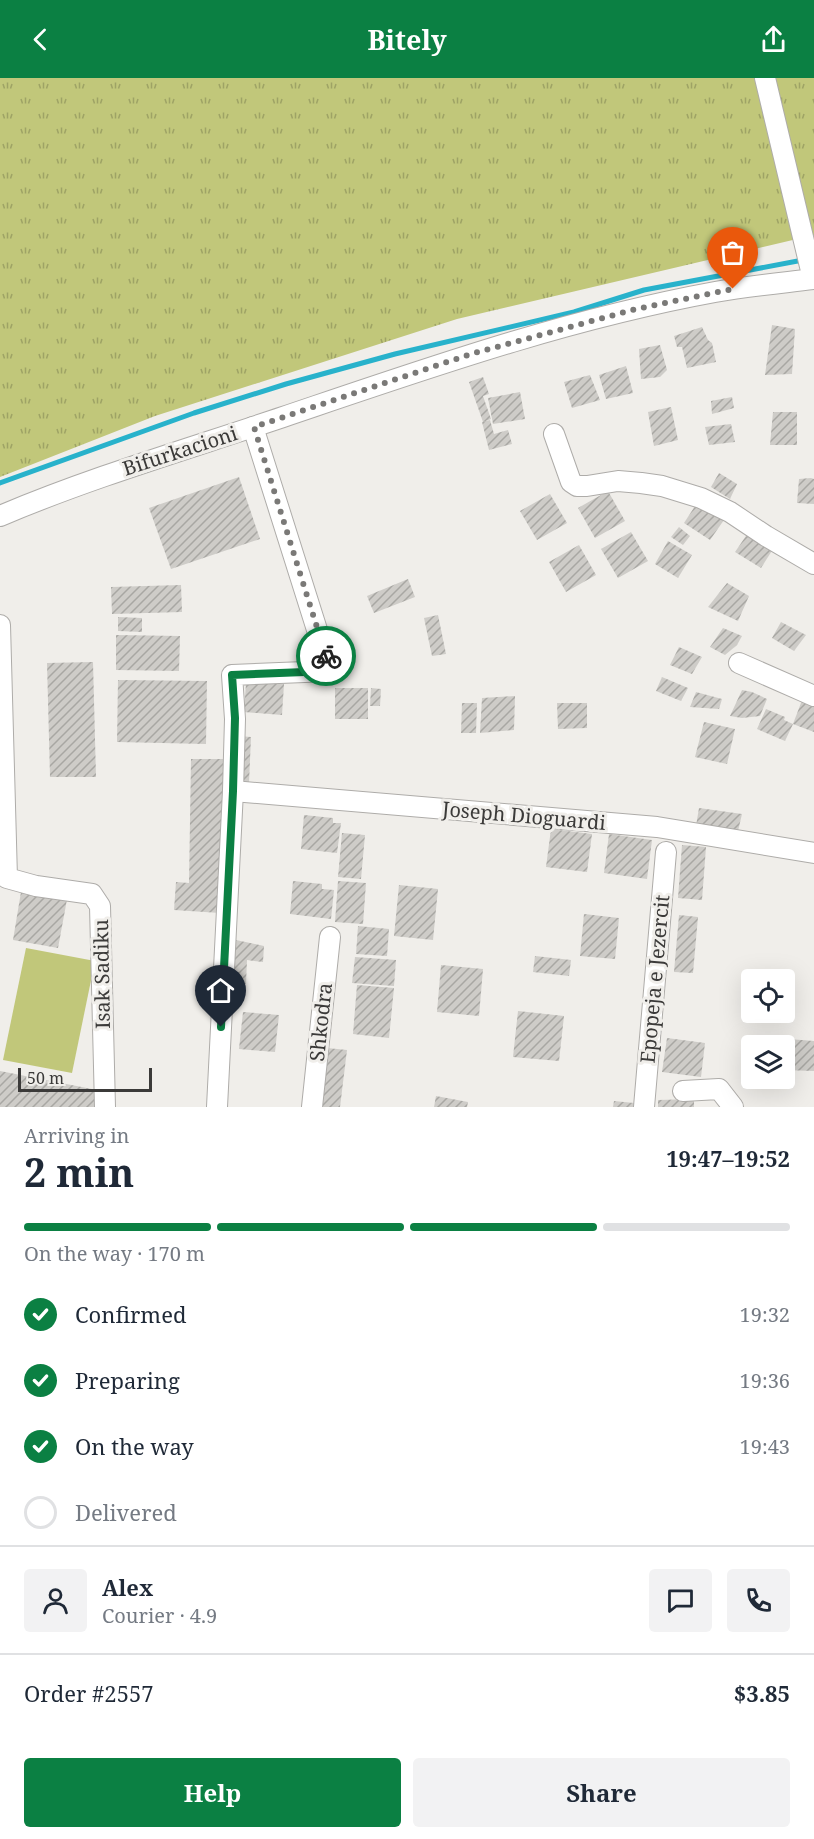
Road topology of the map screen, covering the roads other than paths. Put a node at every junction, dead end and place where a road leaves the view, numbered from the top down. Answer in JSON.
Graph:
{"nodes":[{"id":1,"x":765,"y":78,"type":"edge"},
{"id":2,"x":813,"y":276,"type":"edge"},
{"id":3,"x":254,"y":427,"type":"junction"},
{"id":4,"x":554,"y":434,"type":"dead end"},
{"id":5,"x":0,"y":516,"type":"edge"},
{"id":6,"x":814,"y":564,"type":"edge"},
{"id":7,"x":0,"y":625,"type":"edge"},
{"id":8,"x":739,"y":663,"type":"dead end"},
{"id":9,"x":814,"y":696,"type":"edge"},
{"id":10,"x":233,"y":791,"type":"junction"},
{"id":11,"x":666,"y":852,"type":"dead end"},
{"id":12,"x":814,"y":854,"type":"edge"},
{"id":13,"x":4,"y":878,"type":"edge"},
{"id":14,"x":330,"y":937,"type":"dead end"},
{"id":15,"x":683,"y":1091,"type":"dead end"},
{"id":16,"x":105,"y":1107,"type":"edge"},
{"id":17,"x":218,"y":1107,"type":"edge"},
{"id":18,"x":312,"y":1107,"type":"edge"},
{"id":19,"x":644,"y":1107,"type":"edge"},
{"id":20,"x":733,"y":1107,"type":"edge"}],
"edges":[{"from":1,"to":2,"type":"street"},
{"from":2,"to":3,"type":"street","name":"Bifurkacioni"},
{"from":3,"to":5,"type":"street","name":"Bifurkacioni"},
{"from":3,"to":10,"type":"street"},
{"from":4,"to":6,"type":"street"},
{"from":7,"to":13,"type":"street","name":"Isak Sadiku"},
{"from":8,"to":9,"type":"street"},
{"from":10,"to":12,"type":"street","name":"Joseph Dioguardi"},
{"from":10,"to":17,"type":"street"},
{"from":11,"to":19,"type":"street","name":"Epopeja e Jezercit"},
{"from":13,"to":16,"type":"street","name":"Isak Sadiku"},
{"from":14,"to":18,"type":"street","name":"Shkodra"},
{"from":15,"to":20,"type":"street"}]}
